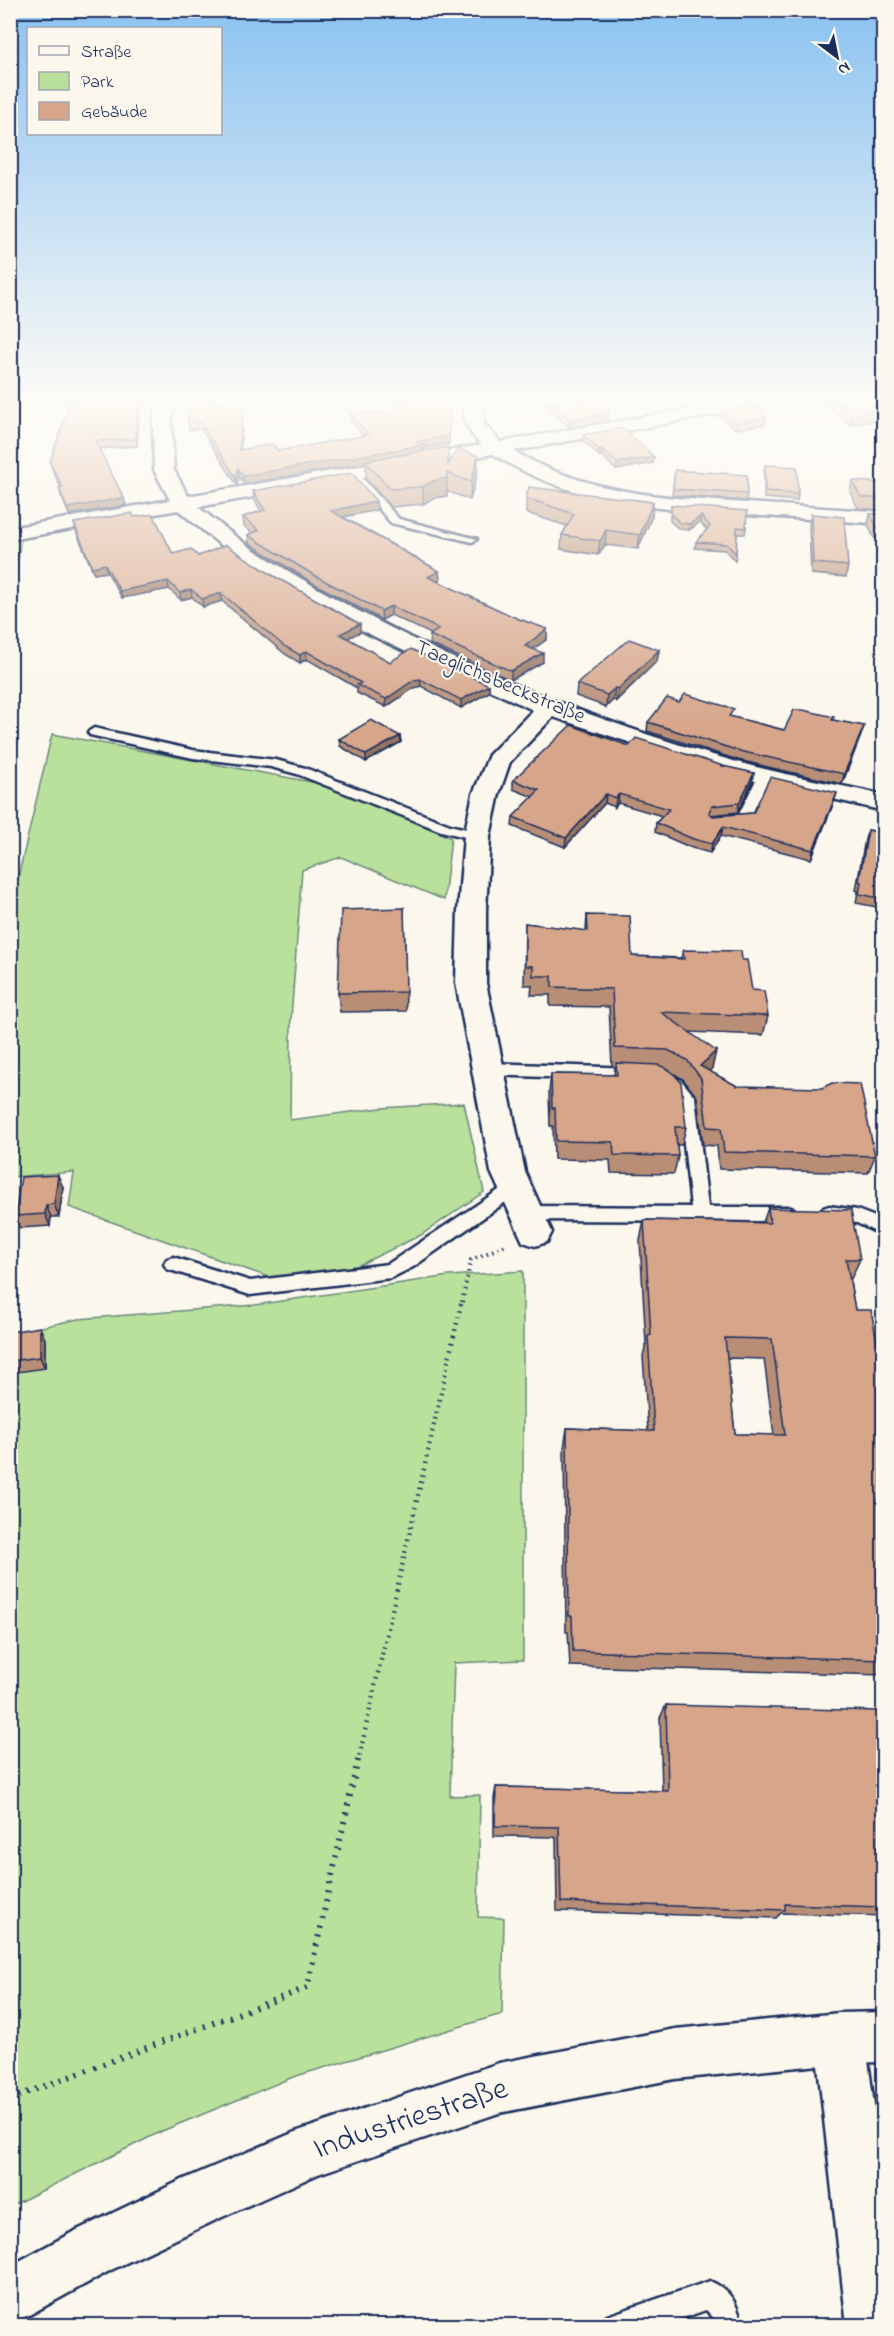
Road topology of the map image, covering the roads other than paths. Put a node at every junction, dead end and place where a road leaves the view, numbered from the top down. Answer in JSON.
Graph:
{"nodes":[{"id":1,"x":142,"y":511,"type":"edge"},
{"id":2,"x":191,"y":511,"type":"edge"},
{"id":3,"x":386,"y":511,"type":"edge"},
{"id":4,"x":780,"y":511,"type":"edge"},
{"id":5,"x":884,"y":518,"type":"edge"},
{"id":6,"x":10,"y":534,"type":"edge"},
{"id":7,"x":472,"y":539,"type":"dead end"},
{"id":8,"x":549,"y":708,"type":"junction"},
{"id":9,"x":94,"y":732,"type":"dead end"},
{"id":10,"x":764,"y":776,"type":"junction"},
{"id":11,"x":884,"y":803,"type":"edge"},
{"id":12,"x":716,"y":820,"type":"edge"},
{"id":13,"x":477,"y":836,"type":"junction"},
{"id":14,"x":488,"y":1069,"type":"junction"},
{"id":15,"x":514,"y":1187,"type":"junction"},
{"id":16,"x":700,"y":1214,"type":"junction"},
{"id":17,"x":530,"y":1223,"type":"joint"},
{"id":18,"x":884,"y":1229,"type":"edge"},
{"id":19,"x":173,"y":1264,"type":"dead end"},
{"id":20,"x":862,"y":2038,"type":"edge"},
{"id":21,"x":10,"y":2296,"type":"edge"},
{"id":22,"x":616,"y":2325,"type":"edge"},
{"id":23,"x":728,"y":2325,"type":"edge"},
{"id":24,"x":875,"y":2325,"type":"edge"}],
"edges":[{"from":1,"to":6,"type":"street"},
{"from":2,"to":8,"type":"street","name":"Taeglichsbeckstraße"},
{"from":3,"to":7,"type":"lane"},
{"from":4,"to":5,"type":"street"},
{"from":8,"to":10,"type":"street","name":"Taeglichsbeckstraße"},
{"from":8,"to":13,"type":"street"},
{"from":9,"to":13,"type":"lane"},
{"from":10,"to":11,"type":"street","name":"Taeglichsbeckstraße"},
{"from":10,"to":12,"type":"lane"},
{"from":13,"to":14,"type":"street"},
{"from":14,"to":15,"type":"street"},
{"from":14,"to":16,"type":"lane"},
{"from":15,"to":17,"type":"street"},
{"from":15,"to":19,"type":"lane"},
{"from":16,"to":17,"type":"lane"},
{"from":16,"to":18,"type":"lane"},
{"from":20,"to":21,"type":"street","name":"Industriestraße"},
{"from":20,"to":24,"type":"street","name":"Industriestraße"},
{"from":22,"to":23,"type":"lane"}]}
